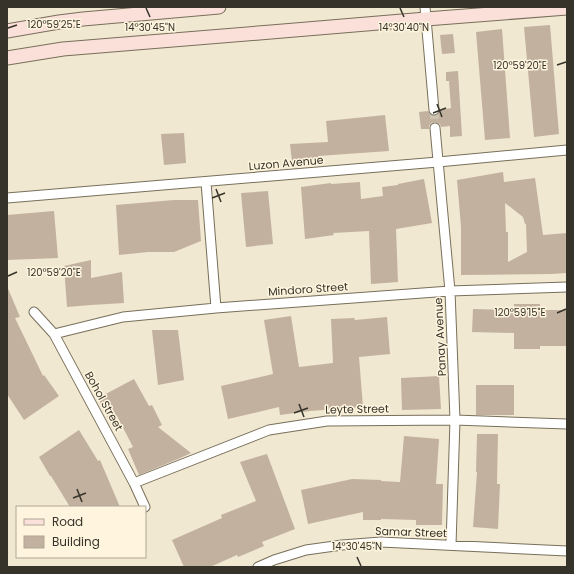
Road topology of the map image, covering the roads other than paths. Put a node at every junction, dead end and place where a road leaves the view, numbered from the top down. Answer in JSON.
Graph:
{"nodes":[{"id":1,"x":219,"y":7,"type":"edge"},
{"id":2,"x":567,"y":8,"type":"edge"},
{"id":3,"x":426,"y":13,"type":"edge"},
{"id":4,"x":7,"y":31,"type":"edge"},
{"id":5,"x":7,"y":58,"type":"edge"},
{"id":6,"x":434,"y":110,"type":"tunnel mouth"},
{"id":7,"x":435,"y":128,"type":"tunnel mouth"},
{"id":8,"x":567,"y":150,"type":"edge"},
{"id":9,"x":438,"y":162,"type":"junction"},
{"id":10,"x":206,"y":182,"type":"junction"},
{"id":11,"x":7,"y":198,"type":"edge"},
{"id":12,"x":567,"y":287,"type":"edge"},
{"id":13,"x":450,"y":291,"type":"junction"},
{"id":14,"x":216,"y":308,"type":"junction"},
{"id":15,"x":34,"y":312,"type":"dead end"},
{"id":16,"x":54,"y":334,"type":"junction"},
{"id":17,"x":455,"y":420,"type":"junction"},
{"id":18,"x":567,"y":424,"type":"edge"},
{"id":19,"x":134,"y":483,"type":"junction"},
{"id":20,"x":144,"y":506,"type":"edge"},
{"id":21,"x":451,"y":545,"type":"junction"},
{"id":22,"x":567,"y":551,"type":"edge"},
{"id":23,"x":258,"y":567,"type":"edge"}],
"edges":[{"from":1,"to":4,"type":"main road"},
{"from":2,"to":3,"type":"main road"},
{"from":3,"to":5,"type":"main road"},
{"from":3,"to":6,"type":"street"},
{"from":7,"to":9,"type":"street","name":"Panay Avenue"},
{"from":8,"to":9,"type":"street","name":"Luzon Avenue"},
{"from":9,"to":10,"type":"street","name":"Luzon Avenue"},
{"from":9,"to":13,"type":"street","name":"Panay Avenue"},
{"from":10,"to":11,"type":"street","name":"Luzon Avenue"},
{"from":10,"to":14,"type":"street"},
{"from":12,"to":13,"type":"street","name":"Mindoro Street"},
{"from":13,"to":14,"type":"street","name":"Mindoro Street"},
{"from":13,"to":17,"type":"street","name":"Panay Avenue"},
{"from":14,"to":16,"type":"street","name":"Mindoro Street"},
{"from":15,"to":16,"type":"street","name":"Bohol Street"},
{"from":16,"to":19,"type":"street","name":"Bohol Street"},
{"from":17,"to":18,"type":"street","name":"Leyte Street"},
{"from":17,"to":19,"type":"street","name":"Leyte Street"},
{"from":17,"to":21,"type":"street","name":"Panay Avenue"},
{"from":19,"to":20,"type":"street","name":"Bohol Street"},
{"from":21,"to":22,"type":"street","name":"Samar Street"},
{"from":21,"to":23,"type":"street","name":"Samar Street"}]}
